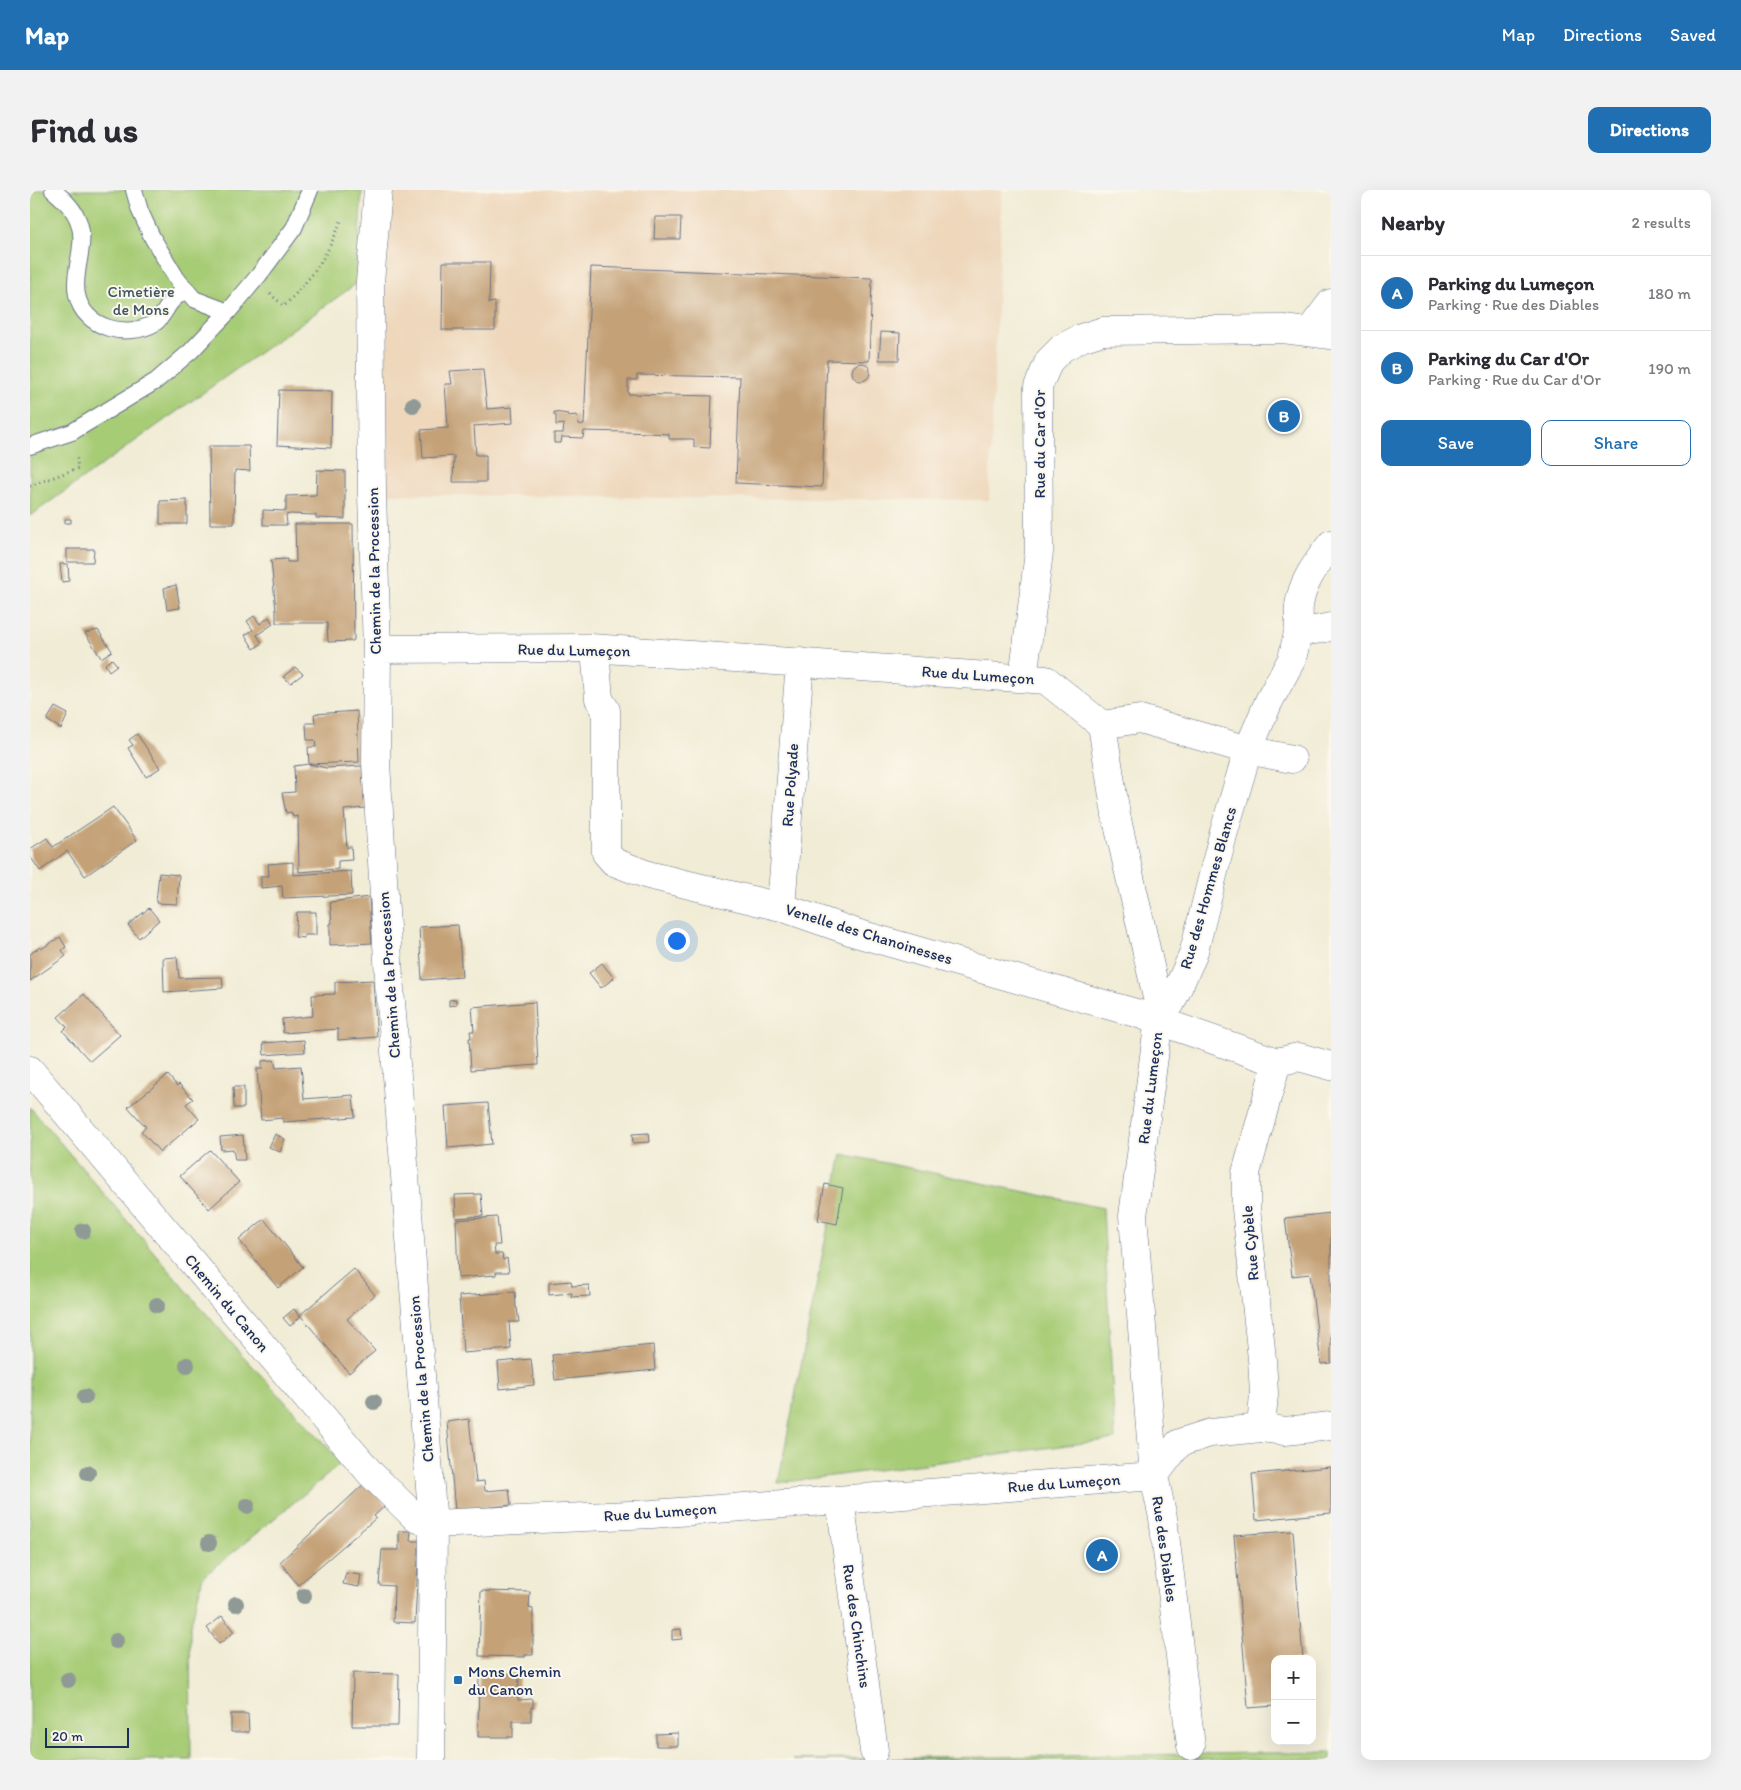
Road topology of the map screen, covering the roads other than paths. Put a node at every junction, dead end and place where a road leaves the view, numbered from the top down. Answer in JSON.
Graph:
{"nodes":[{"id":1,"x":53,"y":190,"type":"edge"},
{"id":2,"x":134,"y":190,"type":"edge"},
{"id":3,"x":310,"y":190,"type":"edge"},
{"id":4,"x":378,"y":190,"type":"edge"},
{"id":5,"x":186,"y":289,"type":"junction"},
{"id":6,"x":1331,"y":303,"type":"edge"},
{"id":7,"x":228,"y":312,"type":"junction"},
{"id":8,"x":1320,"y":333,"type":"edge"},
{"id":9,"x":30,"y":446,"type":"edge"},
{"id":10,"x":1331,"y":544,"type":"edge"},
{"id":11,"x":1331,"y":627,"type":"edge"},
{"id":12,"x":1298,"y":633,"type":"junction"},
{"id":13,"x":595,"y":648,"type":"junction"},
{"id":14,"x":377,"y":649,"type":"junction"},
{"id":15,"x":800,"y":662,"type":"junction"},
{"id":16,"x":1023,"y":678,"type":"junction"},
{"id":17,"x":1102,"y":725,"type":"junction"},
{"id":18,"x":1248,"y":750,"type":"junction"},
{"id":19,"x":1292,"y":759,"type":"dead end"},
{"id":20,"x":781,"y":907,"type":"junction"},
{"id":21,"x":1158,"y":1021,"type":"junction"},
{"id":22,"x":1277,"y":1062,"type":"junction"},
{"id":23,"x":1331,"y":1066,"type":"edge"},
{"id":24,"x":30,"y":1070,"type":"edge"},
{"id":25,"x":1331,"y":1426,"type":"edge"},
{"id":26,"x":1261,"y":1428,"type":"junction"},
{"id":27,"x":1154,"y":1476,"type":"junction"},
{"id":28,"x":840,"y":1500,"type":"junction"},
{"id":29,"x":433,"y":1524,"type":"junction"},
{"id":30,"x":1191,"y":1746,"type":"dead end"},
{"id":31,"x":874,"y":1751,"type":"dead end"},
{"id":32,"x":431,"y":1760,"type":"edge"}],
"edges":[{"from":1,"to":5,"type":"lane"},
{"from":2,"to":5,"type":"lane"},
{"from":3,"to":7,"type":"lane"},
{"from":4,"to":14,"type":"street","name":"Chemin de la Procession"},
{"from":5,"to":7,"type":"lane"},
{"from":6,"to":8,"type":"street","name":"Rue du Car d'Or"},
{"from":7,"to":9,"type":"lane"},
{"from":8,"to":16,"type":"street","name":"Rue du Car d'Or"},
{"from":10,"to":12,"type":"street","name":"Rue des Hommes Blancs"},
{"from":11,"to":12,"type":"street"},
{"from":12,"to":18,"type":"street","name":"Rue des Hommes Blancs"},
{"from":13,"to":14,"type":"street","name":"Rue du Lumeçon"},
{"from":13,"to":15,"type":"street","name":"Rue du Lumeçon"},
{"from":13,"to":20,"type":"street","name":"Venelle des Chanoinesses"},
{"from":14,"to":29,"type":"street","name":"Chemin de la Procession"},
{"from":15,"to":16,"type":"street","name":"Rue du Lumeçon"},
{"from":15,"to":20,"type":"street","name":"Rue Polyade"},
{"from":16,"to":17,"type":"street","name":"Rue du Lumeçon"},
{"from":17,"to":18,"type":"street"},
{"from":17,"to":21,"type":"street","name":"Rue du Lumeçon"},
{"from":18,"to":19,"type":"street"},
{"from":18,"to":21,"type":"street","name":"Rue des Hommes Blancs"},
{"from":20,"to":21,"type":"street","name":"Venelle des Chanoinesses"},
{"from":21,"to":22,"type":"street","name":"Venelle des Chanoinesses"},
{"from":21,"to":27,"type":"street","name":"Rue du Lumeçon"},
{"from":22,"to":23,"type":"street","name":"Venelle des Chanoinesses"},
{"from":22,"to":26,"type":"street","name":"Rue Cybèle"},
{"from":24,"to":29,"type":"street","name":"Chemin du Canon"},
{"from":25,"to":26,"type":"street","name":"Rue des Diables"},
{"from":26,"to":27,"type":"street","name":"Rue des Diables"},
{"from":27,"to":28,"type":"street","name":"Rue du Lumeçon"},
{"from":27,"to":30,"type":"street","name":"Rue des Diables"},
{"from":28,"to":29,"type":"street","name":"Rue du Lumeçon"},
{"from":28,"to":31,"type":"street","name":"Rue des Chinchins"},
{"from":29,"to":32,"type":"street","name":"Chemin de la Procession"}]}
